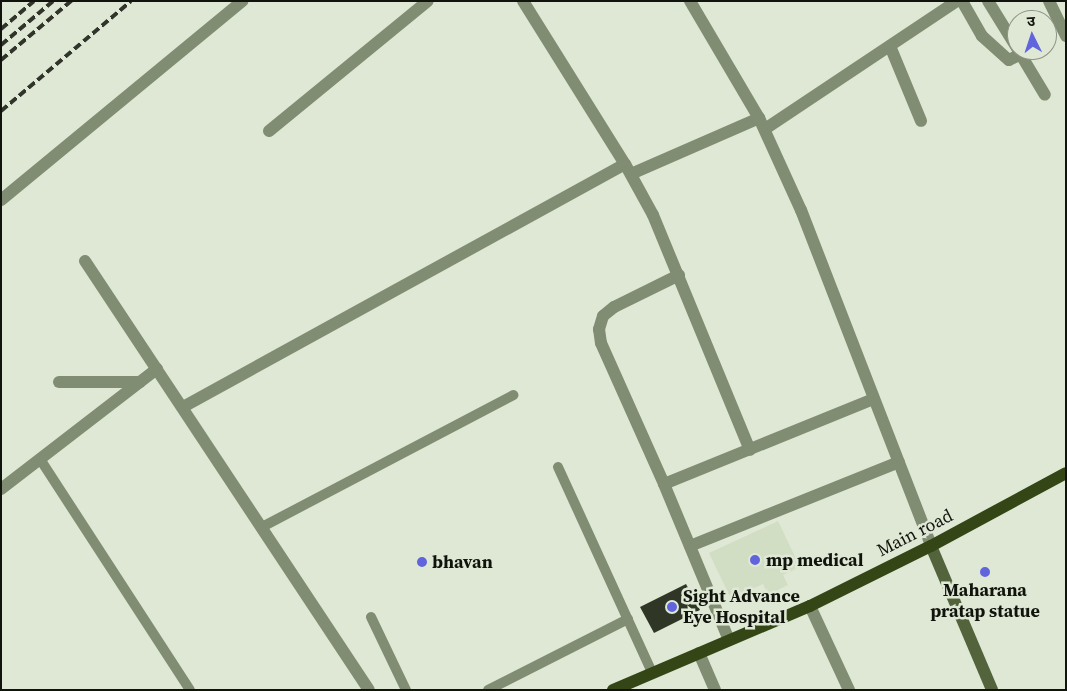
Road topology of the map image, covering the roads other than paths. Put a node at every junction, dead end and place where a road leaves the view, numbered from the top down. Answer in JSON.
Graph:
{"nodes":[{"id":1,"x":242,"y":1,"type":"edge"},
{"id":2,"x":428,"y":1,"type":"edge"},
{"id":3,"x":523,"y":1,"type":"edge"},
{"id":4,"x":690,"y":1,"type":"edge"},
{"id":5,"x":957,"y":1,"type":"edge"},
{"id":6,"x":962,"y":1,"type":"edge"},
{"id":7,"x":988,"y":1,"type":"edge"},
{"id":8,"x":1049,"y":1,"type":"edge"},
{"id":9,"x":1007,"y":32,"type":"edge"},
{"id":10,"x":1066,"y":36,"type":"edge"},
{"id":11,"x":890,"y":46,"type":"junction"},
{"id":12,"x":1007,"y":58,"type":"edge"},
{"id":13,"x":1024,"y":60,"type":"edge"},
{"id":14,"x":1045,"y":95,"type":"dead end"},
{"id":15,"x":921,"y":121,"type":"dead end"},
{"id":16,"x":762,"y":124,"type":"junction"},
{"id":17,"x":269,"y":131,"type":"dead end"},
{"id":18,"x":628,"y":169,"type":"junction"},
{"id":19,"x":1,"y":200,"type":"edge"},
{"id":20,"x":85,"y":261,"type":"dead end"},
{"id":21,"x":679,"y":275,"type":"junction"},
{"id":22,"x":157,"y":369,"type":"junction"},
{"id":23,"x":59,"y":382,"type":"dead end"},
{"id":24,"x":140,"y":382,"type":"junction"},
{"id":25,"x":513,"y":395,"type":"dead end"},
{"id":26,"x":873,"y":399,"type":"junction"},
{"id":27,"x":183,"y":407,"type":"junction"},
{"id":28,"x":750,"y":450,"type":"junction"},
{"id":29,"x":40,"y":459,"type":"junction"},
{"id":30,"x":899,"y":462,"type":"junction"},
{"id":31,"x":558,"y":467,"type":"dead end"},
{"id":32,"x":1066,"y":473,"type":"edge"},
{"id":33,"x":664,"y":484,"type":"junction"},
{"id":34,"x":1,"y":489,"type":"edge"},
{"id":35,"x":262,"y":527,"type":"junction"},
{"id":36,"x":690,"y":546,"type":"junction"},
{"id":37,"x":931,"y":546,"type":"junction"},
{"id":38,"x":810,"y":606,"type":"junction"},
{"id":39,"x":372,"y":617,"type":"dead end"},
{"id":40,"x":628,"y":619,"type":"junction"},
{"id":41,"x":729,"y":640,"type":"junction"},
{"id":42,"x":699,"y":653,"type":"junction"},
{"id":43,"x":652,"y":672,"type":"junction"},
{"id":44,"x":190,"y":690,"type":"edge"},
{"id":45,"x":369,"y":690,"type":"edge"},
{"id":46,"x":406,"y":690,"type":"edge"},
{"id":47,"x":488,"y":690,"type":"edge"},
{"id":48,"x":613,"y":690,"type":"edge"},
{"id":49,"x":715,"y":690,"type":"edge"},
{"id":50,"x":849,"y":690,"type":"edge"},
{"id":51,"x":992,"y":690,"type":"edge"}],
"edges":[{"from":1,"to":19,"type":"street"},
{"from":2,"to":17,"type":"street"},
{"from":3,"to":18,"type":"street"},
{"from":4,"to":16,"type":"street"},
{"from":5,"to":11,"type":"street"},
{"from":6,"to":12,"type":"street"},
{"from":7,"to":9,"type":"street"},
{"from":8,"to":10,"type":"street"},
{"from":11,"to":15,"type":"street"},
{"from":11,"to":16,"type":"street"},
{"from":13,"to":14,"type":"street"},
{"from":16,"to":18,"type":"street"},
{"from":16,"to":26,"type":"street"},
{"from":18,"to":21,"type":"street"},
{"from":18,"to":27,"type":"street"},
{"from":20,"to":22,"type":"street"},
{"from":21,"to":28,"type":"street"},
{"from":21,"to":33,"type":"street"},
{"from":22,"to":24,"type":"street"},
{"from":22,"to":27,"type":"street"},
{"from":23,"to":24,"type":"street"},
{"from":24,"to":29,"type":"street"},
{"from":25,"to":35,"type":"lane"},
{"from":26,"to":28,"type":"street"},
{"from":26,"to":30,"type":"street"},
{"from":27,"to":35,"type":"street"},
{"from":28,"to":33,"type":"street"},
{"from":29,"to":34,"type":"street"},
{"from":29,"to":44,"type":"lane"},
{"from":30,"to":36,"type":"street"},
{"from":30,"to":37,"type":"street"},
{"from":31,"to":40,"type":"lane"},
{"from":32,"to":37,"type":"main road","name":"Main road"},
{"from":33,"to":36,"type":"street"},
{"from":35,"to":45,"type":"street"},
{"from":36,"to":41,"type":"street"},
{"from":37,"to":38,"type":"main road","name":"Main road"},
{"from":37,"to":51,"type":"main road"},
{"from":38,"to":41,"type":"main road","name":"Main road"},
{"from":38,"to":50,"type":"street"},
{"from":39,"to":46,"type":"lane"},
{"from":40,"to":43,"type":"lane"},
{"from":40,"to":47,"type":"lane"},
{"from":41,"to":42,"type":"main road","name":"Main road"},
{"from":42,"to":43,"type":"main road","name":"Main road"},
{"from":42,"to":49,"type":"street"},
{"from":43,"to":48,"type":"main road","name":"Main road"}]}
